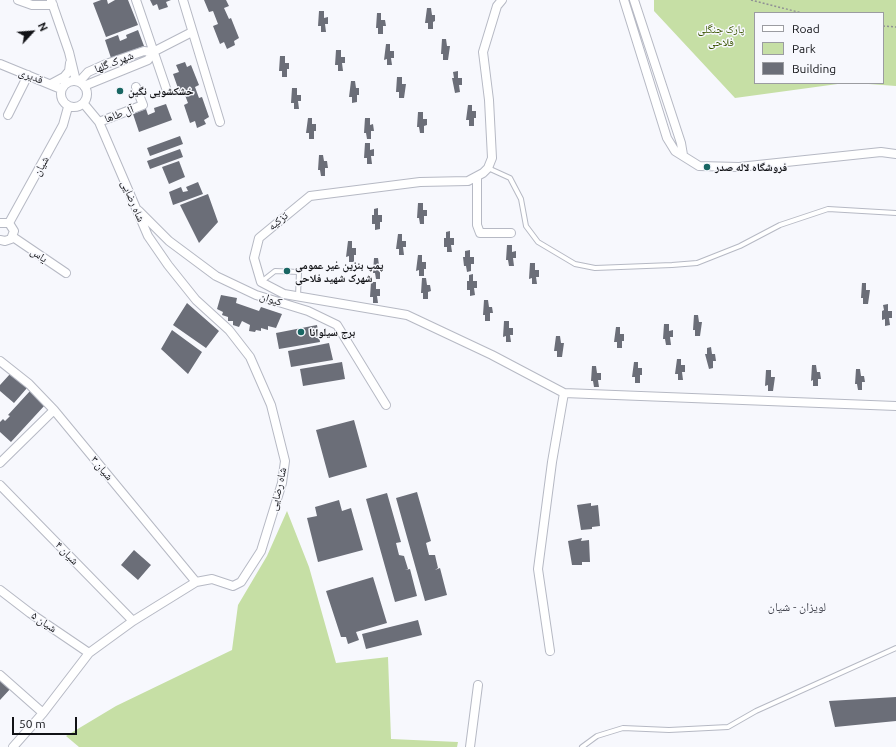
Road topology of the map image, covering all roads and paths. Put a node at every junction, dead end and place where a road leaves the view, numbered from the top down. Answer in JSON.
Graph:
{"nodes":[{"id":1,"x":18,"y":0,"type":"edge"},
{"id":2,"x":136,"y":0,"type":"edge"},
{"id":3,"x":183,"y":0,"type":"edge"},
{"id":4,"x":502,"y":0,"type":"edge"},
{"id":5,"x":624,"y":0,"type":"edge"},
{"id":6,"x":634,"y":0,"type":"edge"},
{"id":7,"x":751,"y":0,"type":"edge"},
{"id":8,"x":52,"y":2,"type":"edge"},
{"id":9,"x":798,"y":12,"type":"edge"},
{"id":10,"x":884,"y":26,"type":"edge"},
{"id":11,"x":896,"y":27,"type":"edge"},
{"id":12,"x":192,"y":32,"type":"junction"},
{"id":13,"x":69,"y":52,"type":"junction"},
{"id":14,"x":153,"y":52,"type":"junction"},
{"id":15,"x":0,"y":64,"type":"edge"},
{"id":16,"x":28,"y":75,"type":"junction"},
{"id":17,"x":80,"y":83,"type":"junction"},
{"id":18,"x":51,"y":84,"type":"junction"},
{"id":19,"x":136,"y":87,"type":"dead end"},
{"id":20,"x":61,"y":89,"type":"junction"},
{"id":21,"x":167,"y":91,"type":"dead end"},
{"id":22,"x":84,"y":104,"type":"junction"},
{"id":23,"x":68,"y":107,"type":"junction"},
{"id":24,"x":8,"y":116,"type":"dead end"},
{"id":25,"x":99,"y":122,"type":"junction"},
{"id":26,"x":220,"y":122,"type":"dead end"},
{"id":27,"x":896,"y":154,"type":"edge"},
{"id":28,"x":683,"y":155,"type":"junction"},
{"id":29,"x":488,"y":168,"type":"junction"},
{"id":30,"x":477,"y":177,"type":"junction"},
{"id":31,"x":136,"y":208,"type":"junction"},
{"id":32,"x":896,"y":213,"type":"edge"},
{"id":33,"x":0,"y":223,"type":"edge"},
{"id":34,"x":9,"y":223,"type":"junction"},
{"id":35,"x":510,"y":233,"type":"dead end"},
{"id":36,"x":13,"y":237,"type":"junction"},
{"id":37,"x":0,"y":240,"type":"edge"},
{"id":38,"x":66,"y":273,"type":"dead end"},
{"id":39,"x":261,"y":282,"type":"junction"},
{"id":40,"x":298,"y":296,"type":"junction"},
{"id":41,"x":0,"y":361,"type":"edge"},
{"id":42,"x":564,"y":393,"type":"junction"},
{"id":43,"x":386,"y":405,"type":"dead end"},
{"id":44,"x":896,"y":406,"type":"edge"},
{"id":45,"x":54,"y":410,"type":"junction"},
{"id":46,"x":0,"y":463,"type":"edge"},
{"id":47,"x":0,"y":485,"type":"edge"},
{"id":48,"x":196,"y":582,"type":"junction"},
{"id":49,"x":0,"y":590,"type":"edge"},
{"id":50,"x":133,"y":621,"type":"junction"},
{"id":51,"x":896,"y":648,"type":"edge"},
{"id":52,"x":550,"y":652,"type":"dead end"},
{"id":53,"x":89,"y":653,"type":"junction"},
{"id":54,"x":0,"y":675,"type":"edge"},
{"id":55,"x":478,"y":685,"type":"dead end"},
{"id":56,"x":42,"y":713,"type":"junction"},
{"id":57,"x":13,"y":747,"type":"edge"},
{"id":58,"x":470,"y":747,"type":"edge"},
{"id":59,"x":582,"y":747,"type":"edge"}],
"edges":[{"from":1,"to":8,"type":"street"},
{"from":2,"to":14,"type":"street"},
{"from":3,"to":12,"type":"street"},
{"from":4,"to":29,"type":"street"},
{"from":5,"to":28,"type":"street"},
{"from":6,"to":28,"type":"street"},
{"from":7,"to":9,"type":"path"},
{"from":8,"to":13,"type":"street"},
{"from":10,"to":11,"type":"path"},
{"from":12,"to":14,"type":"street","name":"شهرک گلها"},
{"from":12,"to":26,"type":"street"},
{"from":13,"to":17,"type":"street"},
{"from":13,"to":18,"type":"street"},
{"from":14,"to":17,"type":"street","name":"شهرک گلها"},
{"from":14,"to":17,"type":"street","name":"شهرک گلها"},
{"from":14,"to":21,"type":"street"},
{"from":15,"to":16,"type":"street","name":"قدیری"},
{"from":16,"to":18,"type":"street","name":"قدیری"},
{"from":16,"to":24,"type":"street"},
{"from":17,"to":20,"type":"street"},
{"from":17,"to":22,"type":"street"},
{"from":18,"to":20,"type":"street","name":"قدیری"},
{"from":19,"to":25,"type":"street","name":"آل طاها"},
{"from":20,"to":23,"type":"street"},
{"from":22,"to":23,"type":"street"},
{"from":22,"to":25,"type":"street","name":"شاه رضایی"},
{"from":23,"to":34,"type":"street","name":"شیان"},
{"from":25,"to":31,"type":"street","name":"شاه رضایی"},
{"from":27,"to":28,"type":"street"},
{"from":29,"to":30,"type":"street","name":"تزکیه"},
{"from":29,"to":32,"type":"lane"},
{"from":30,"to":35,"type":"street"},
{"from":30,"to":39,"type":"street","name":"تزکیه"},
{"from":31,"to":43,"type":"street","name":"کیوان"},
{"from":31,"to":48,"type":"street","name":"شاه رضایی"},
{"from":33,"to":34,"type":"street"},
{"from":34,"to":36,"type":"street"},
{"from":36,"to":37,"type":"street"},
{"from":36,"to":38,"type":"street","name":"یاس"},
{"from":39,"to":40,"type":"street"},
{"from":39,"to":40,"type":"lane"},
{"from":40,"to":42,"type":"street"},
{"from":41,"to":45,"type":"street","name":"شیان ۳"},
{"from":42,"to":44,"type":"street"},
{"from":42,"to":52,"type":"street"},
{"from":45,"to":46,"type":"street"},
{"from":45,"to":48,"type":"street","name":"شیان ۳"},
{"from":47,"to":50,"type":"street","name":"شیان ۴"},
{"from":48,"to":50,"type":"street","name":"شاه رضایی"},
{"from":49,"to":53,"type":"street","name":"شیان ۵"},
{"from":50,"to":53,"type":"street","name":"شاه رضایی"},
{"from":51,"to":59,"type":"lane"},
{"from":53,"to":56,"type":"street","name":"شاه رضایی"},
{"from":54,"to":56,"type":"street"},
{"from":55,"to":58,"type":"street"},
{"from":56,"to":57,"type":"street","name":"شاه رضایی"}]}
